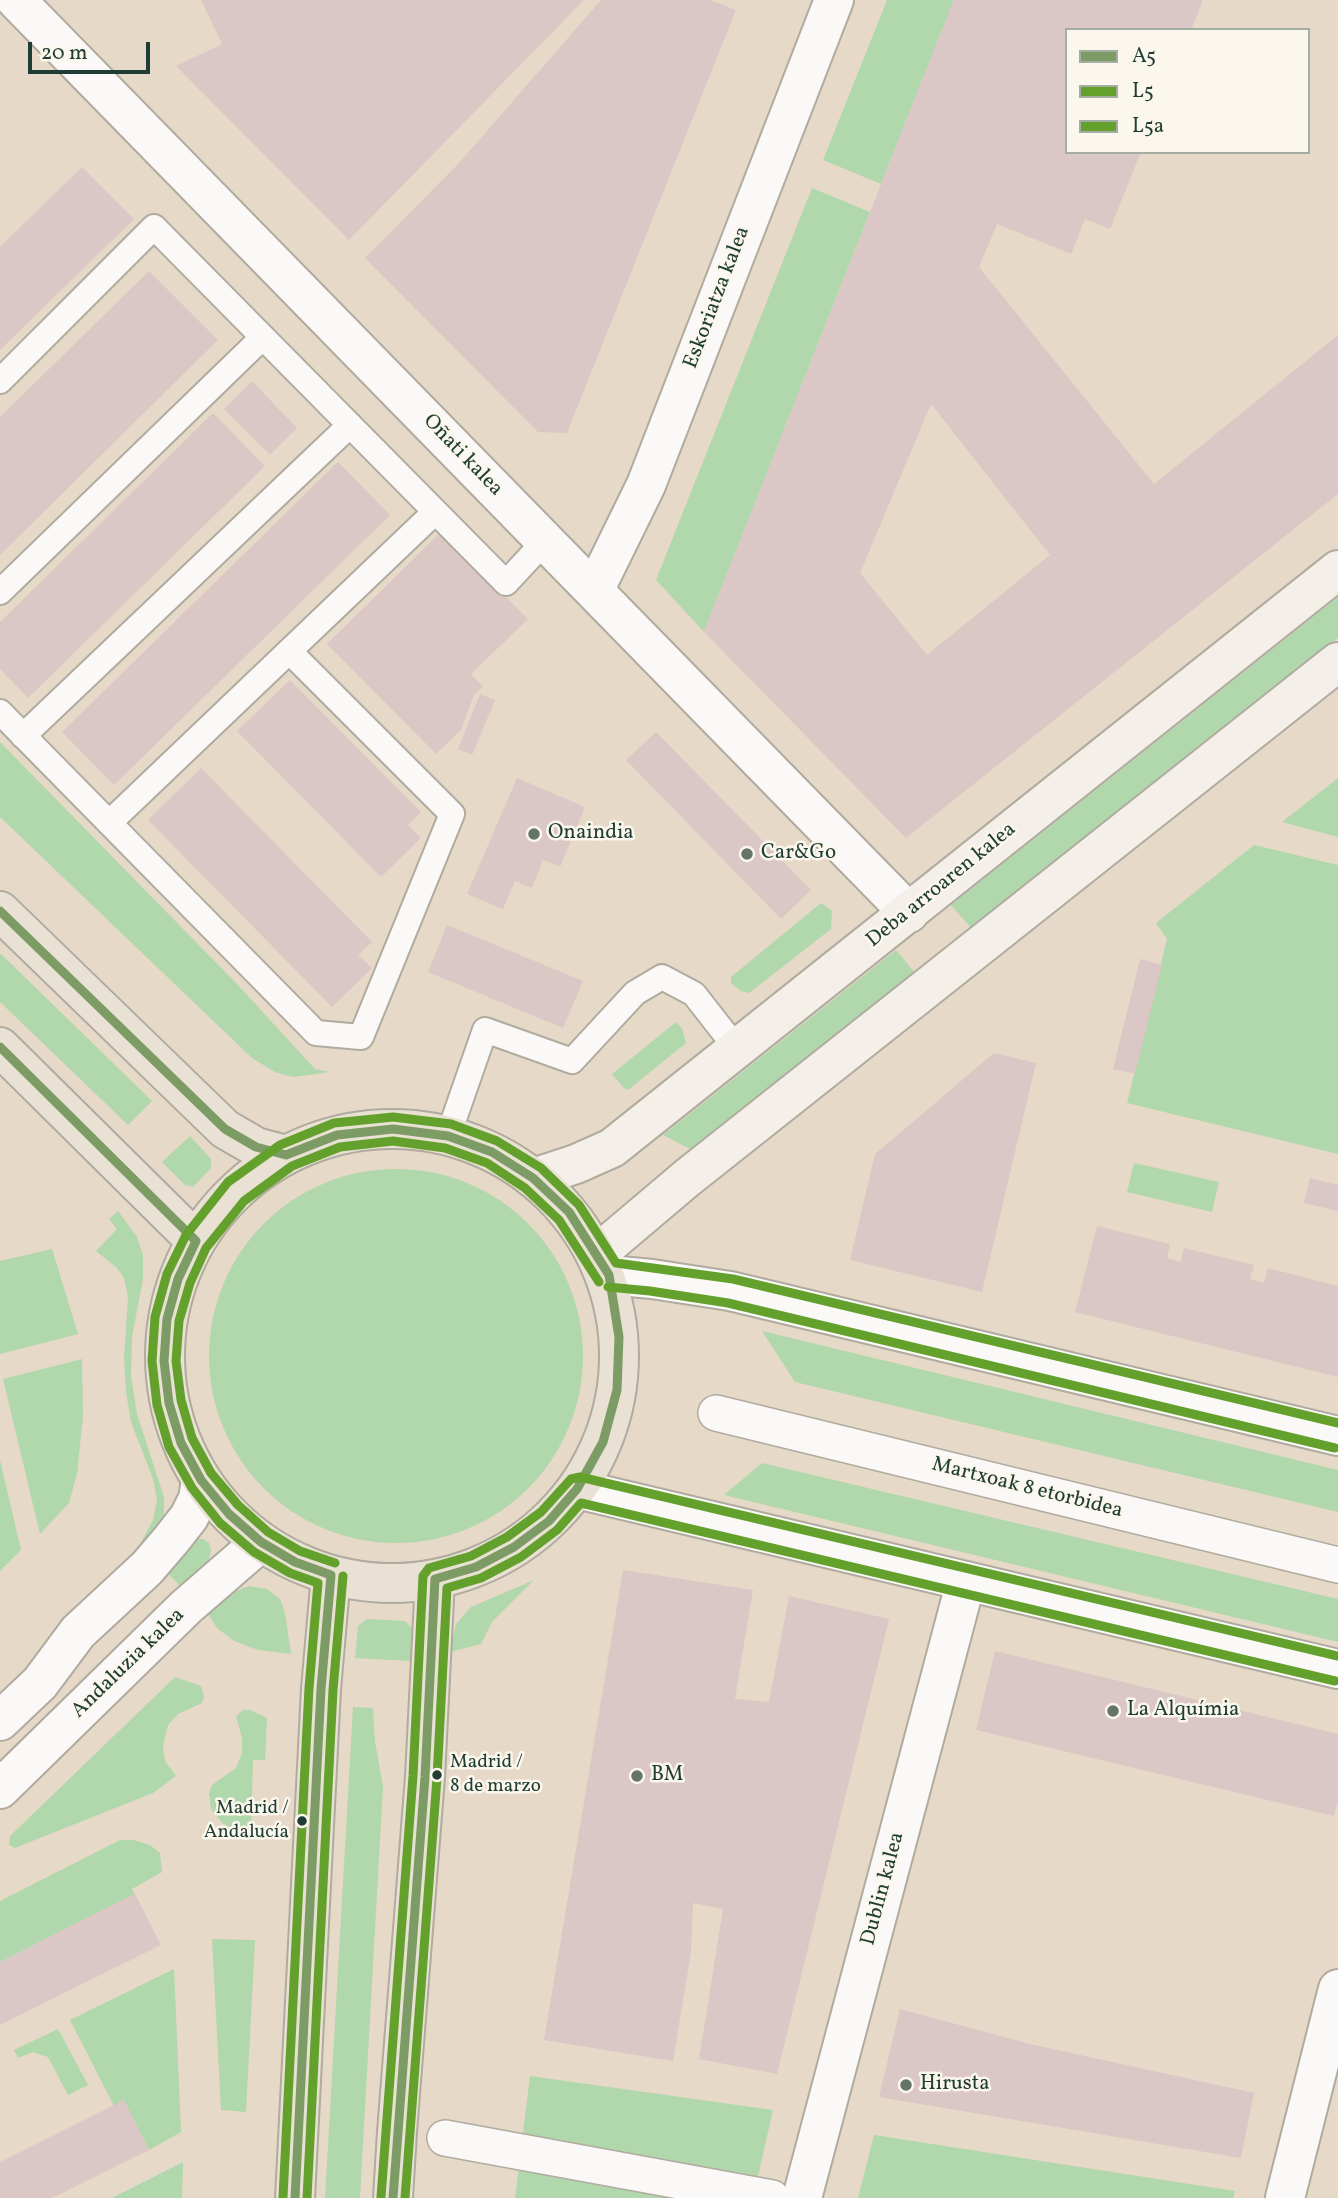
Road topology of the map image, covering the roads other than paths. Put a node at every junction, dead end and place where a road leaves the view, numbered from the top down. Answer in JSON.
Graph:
{"nodes":[{"id":1,"x":16,"y":0,"type":"edge"},
{"id":2,"x":834,"y":0,"type":"edge"},
{"id":3,"x":263,"y":337,"type":"junction"},
{"id":4,"x":0,"y":381,"type":"edge"},
{"id":5,"x":350,"y":425,"type":"junction"},
{"id":6,"x":435,"y":512,"type":"junction"},
{"id":7,"x":545,"y":541,"type":"junction"},
{"id":8,"x":1338,"y":570,"type":"edge"},
{"id":9,"x":594,"y":591,"type":"junction"},
{"id":10,"x":0,"y":592,"type":"edge"},
{"id":11,"x":289,"y":651,"type":"junction"},
{"id":12,"x":1338,"y":662,"type":"edge"},
{"id":13,"x":0,"y":712,"type":"edge"},
{"id":14,"x":23,"y":736,"type":"junction"},
{"id":15,"x":109,"y":823,"type":"junction"},
{"id":16,"x":0,"y":911,"type":"edge"},
{"id":17,"x":909,"y":913,"type":"junction"},
{"id":18,"x":0,"y":1047,"type":"edge"},
{"id":19,"x":737,"y":1049,"type":"junction"},
{"id":20,"x":448,"y":1136,"type":"junction"},
{"id":21,"x":286,"y":1155,"type":"junction"},
{"id":22,"x":533,"y":1178,"type":"junction"},
{"id":23,"x":196,"y":1241,"type":"junction"},
{"id":24,"x":602,"y":1265,"type":"junction"},
{"id":25,"x":716,"y":1413,"type":"dead end"},
{"id":26,"x":1338,"y":1436,"type":"edge"},
{"id":27,"x":201,"y":1480,"type":"junction"},
{"id":28,"x":577,"y":1489,"type":"junction"},
{"id":29,"x":261,"y":1542,"type":"junction"},
{"id":30,"x":1338,"y":1565,"type":"edge"},
{"id":31,"x":331,"y":1575,"type":"junction"},
{"id":32,"x":435,"y":1578,"type":"junction"},
{"id":33,"x":966,"y":1581,"type":"junction"},
{"id":34,"x":1338,"y":1669,"type":"edge"},
{"id":35,"x":0,"y":1721,"type":"edge"},
{"id":36,"x":0,"y":1789,"type":"edge"},
{"id":37,"x":1338,"y":1989,"type":"edge"},
{"id":38,"x":445,"y":2138,"type":"dead end"},
{"id":39,"x":295,"y":2198,"type":"edge"},
{"id":40,"x":393,"y":2198,"type":"edge"},
{"id":41,"x":772,"y":2198,"type":"edge"},
{"id":42,"x":802,"y":2198,"type":"edge"},
{"id":43,"x":1285,"y":2198,"type":"edge"}],
"edges":[{"from":1,"to":7,"type":"street","name":"Oñati kalea"},
{"from":2,"to":9,"type":"street","name":"Eskoriatza kalea"},
{"from":3,"to":4,"type":"lane"},
{"from":3,"to":5,"type":"lane"},
{"from":3,"to":10,"type":"lane"},
{"from":5,"to":6,"type":"lane"},
{"from":5,"to":14,"type":"lane"},
{"from":6,"to":7,"type":"lane"},
{"from":6,"to":11,"type":"lane"},
{"from":7,"to":9,"type":"street","name":"Oñati kalea"},
{"from":8,"to":17,"type":"main road","name":"Deba arroaren kalea"},
{"from":9,"to":17,"type":"street","name":"Oñati kalea"},
{"from":11,"to":15,"type":"lane"},
{"from":11,"to":15,"type":"lane"},
{"from":12,"to":24,"type":"main road"},
{"from":13,"to":14,"type":"lane"},
{"from":14,"to":15,"type":"lane"},
{"from":16,"to":21,"type":"main road"},
{"from":17,"to":19,"type":"main road","name":"Deba arroaren kalea"},
{"from":18,"to":23,"type":"main road"},
{"from":19,"to":20,"type":"lane"},
{"from":19,"to":22,"type":"main road","name":"Deba arroaren kalea"},
{"from":20,"to":21,"type":"main road"},
{"from":20,"to":22,"type":"main road"},
{"from":21,"to":23,"type":"main road"},
{"from":22,"to":24,"type":"main road"},
{"from":23,"to":27,"type":"main road"},
{"from":24,"to":26,"type":"street"},
{"from":24,"to":28,"type":"main road"},
{"from":25,"to":30,"type":"street","name":"Martxoak 8 etorbidea"},
{"from":27,"to":29,"type":"main road"},
{"from":27,"to":35,"type":"street"},
{"from":28,"to":32,"type":"main road"},
{"from":28,"to":33,"type":"street"},
{"from":29,"to":31,"type":"main road"},
{"from":29,"to":36,"type":"street","name":"Andaluzia kalea"},
{"from":31,"to":32,"type":"main road"},
{"from":31,"to":39,"type":"main road"},
{"from":32,"to":40,"type":"main road"},
{"from":33,"to":34,"type":"street"},
{"from":33,"to":42,"type":"street","name":"Dublin kalea"},
{"from":37,"to":43,"type":"street"},
{"from":38,"to":41,"type":"street"}]}
